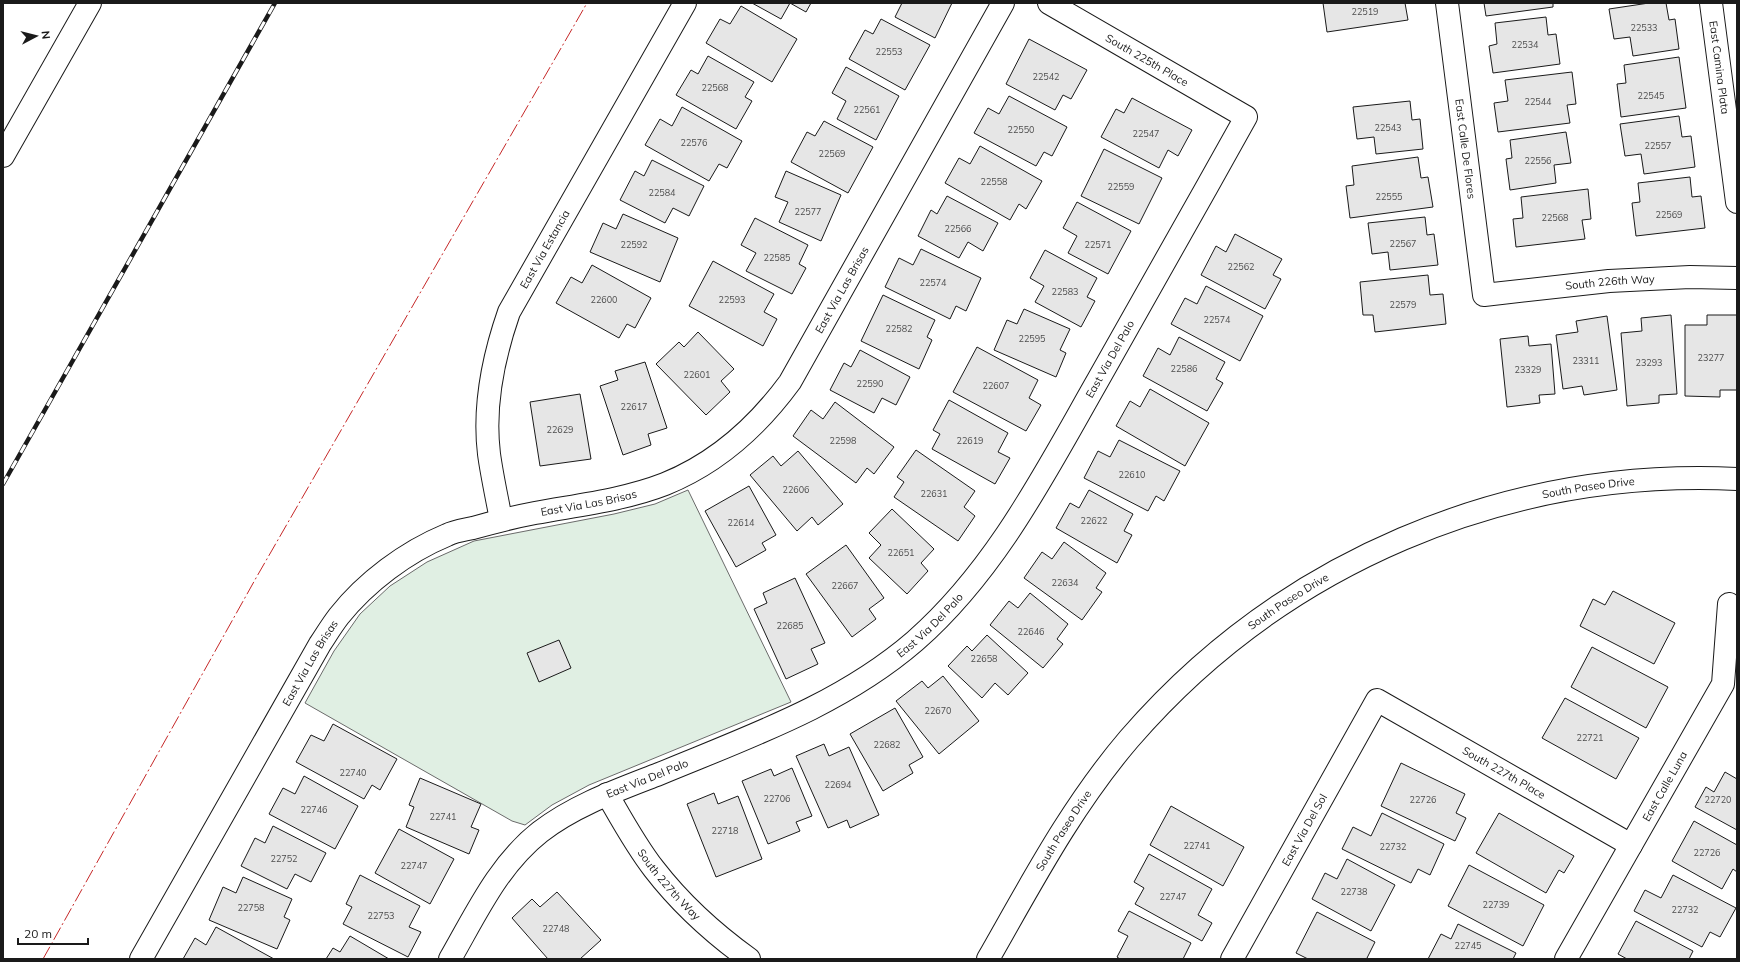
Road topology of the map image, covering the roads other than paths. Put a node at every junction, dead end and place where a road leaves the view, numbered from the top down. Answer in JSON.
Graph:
{"nodes":[{"id":1,"x":90,"y":3,"type":"edge"},
{"id":2,"x":685,"y":3,"type":"edge"},
{"id":3,"x":1003,"y":3,"type":"edge"},
{"id":4,"x":1049,"y":3,"type":"edge"},
{"id":5,"x":1447,"y":3,"type":"edge"},
{"id":6,"x":1711,"y":3,"type":"edge"},
{"id":7,"x":1246,"y":117,"type":"joint"},
{"id":8,"x":3,"y":156,"type":"edge"},
{"id":9,"x":1737,"y":202,"type":"edge"},
{"id":10,"x":1737,"y":278,"type":"edge"},
{"id":11,"x":1484,"y":295,"type":"joint"},
{"id":12,"x":1737,"y":479,"type":"edge"},
{"id":13,"x":502,"y":520,"type":"junction"},
{"id":14,"x":1729,"y":604,"type":"dead end"},
{"id":15,"x":1377,"y":700,"type":"joint"},
{"id":16,"x":607,"y":794,"type":"junction"},
{"id":17,"x":1631,"y":845,"type":"junction"},
{"id":18,"x":141,"y":959,"type":"edge"},
{"id":19,"x":450,"y":959,"type":"edge"},
{"id":20,"x":748,"y":959,"type":"edge"},
{"id":21,"x":988,"y":959,"type":"edge"},
{"id":22,"x":1232,"y":959,"type":"edge"},
{"id":23,"x":1566,"y":959,"type":"edge"}],
"edges":[{"from":1,"to":8,"type":"street"},
{"from":2,"to":13,"type":"street","name":"East Via Estancia"},
{"from":3,"to":13,"type":"street","name":"East Via Las Brisas"},
{"from":4,"to":7,"type":"street","name":"South 225th Place"},
{"from":5,"to":11,"type":"street","name":"East Calle De Flores"},
{"from":6,"to":9,"type":"street","name":"East Camina Plata"},
{"from":7,"to":16,"type":"street","name":"East Via Del Palo"},
{"from":10,"to":11,"type":"street","name":"South 226th Way"},
{"from":12,"to":21,"type":"street","name":"South Paseo Drive"},
{"from":13,"to":18,"type":"street","name":"East Via Las Brisas"},
{"from":14,"to":17,"type":"street","name":"East Calle Luna"},
{"from":15,"to":17,"type":"street","name":"South 227th Place"},
{"from":15,"to":22,"type":"street","name":"East Via Del Sol"},
{"from":16,"to":19,"type":"street","name":"East Via Del Palo"},
{"from":16,"to":20,"type":"street","name":"South 227th Way"},
{"from":17,"to":23,"type":"street","name":"East Calle Luna"}]}
